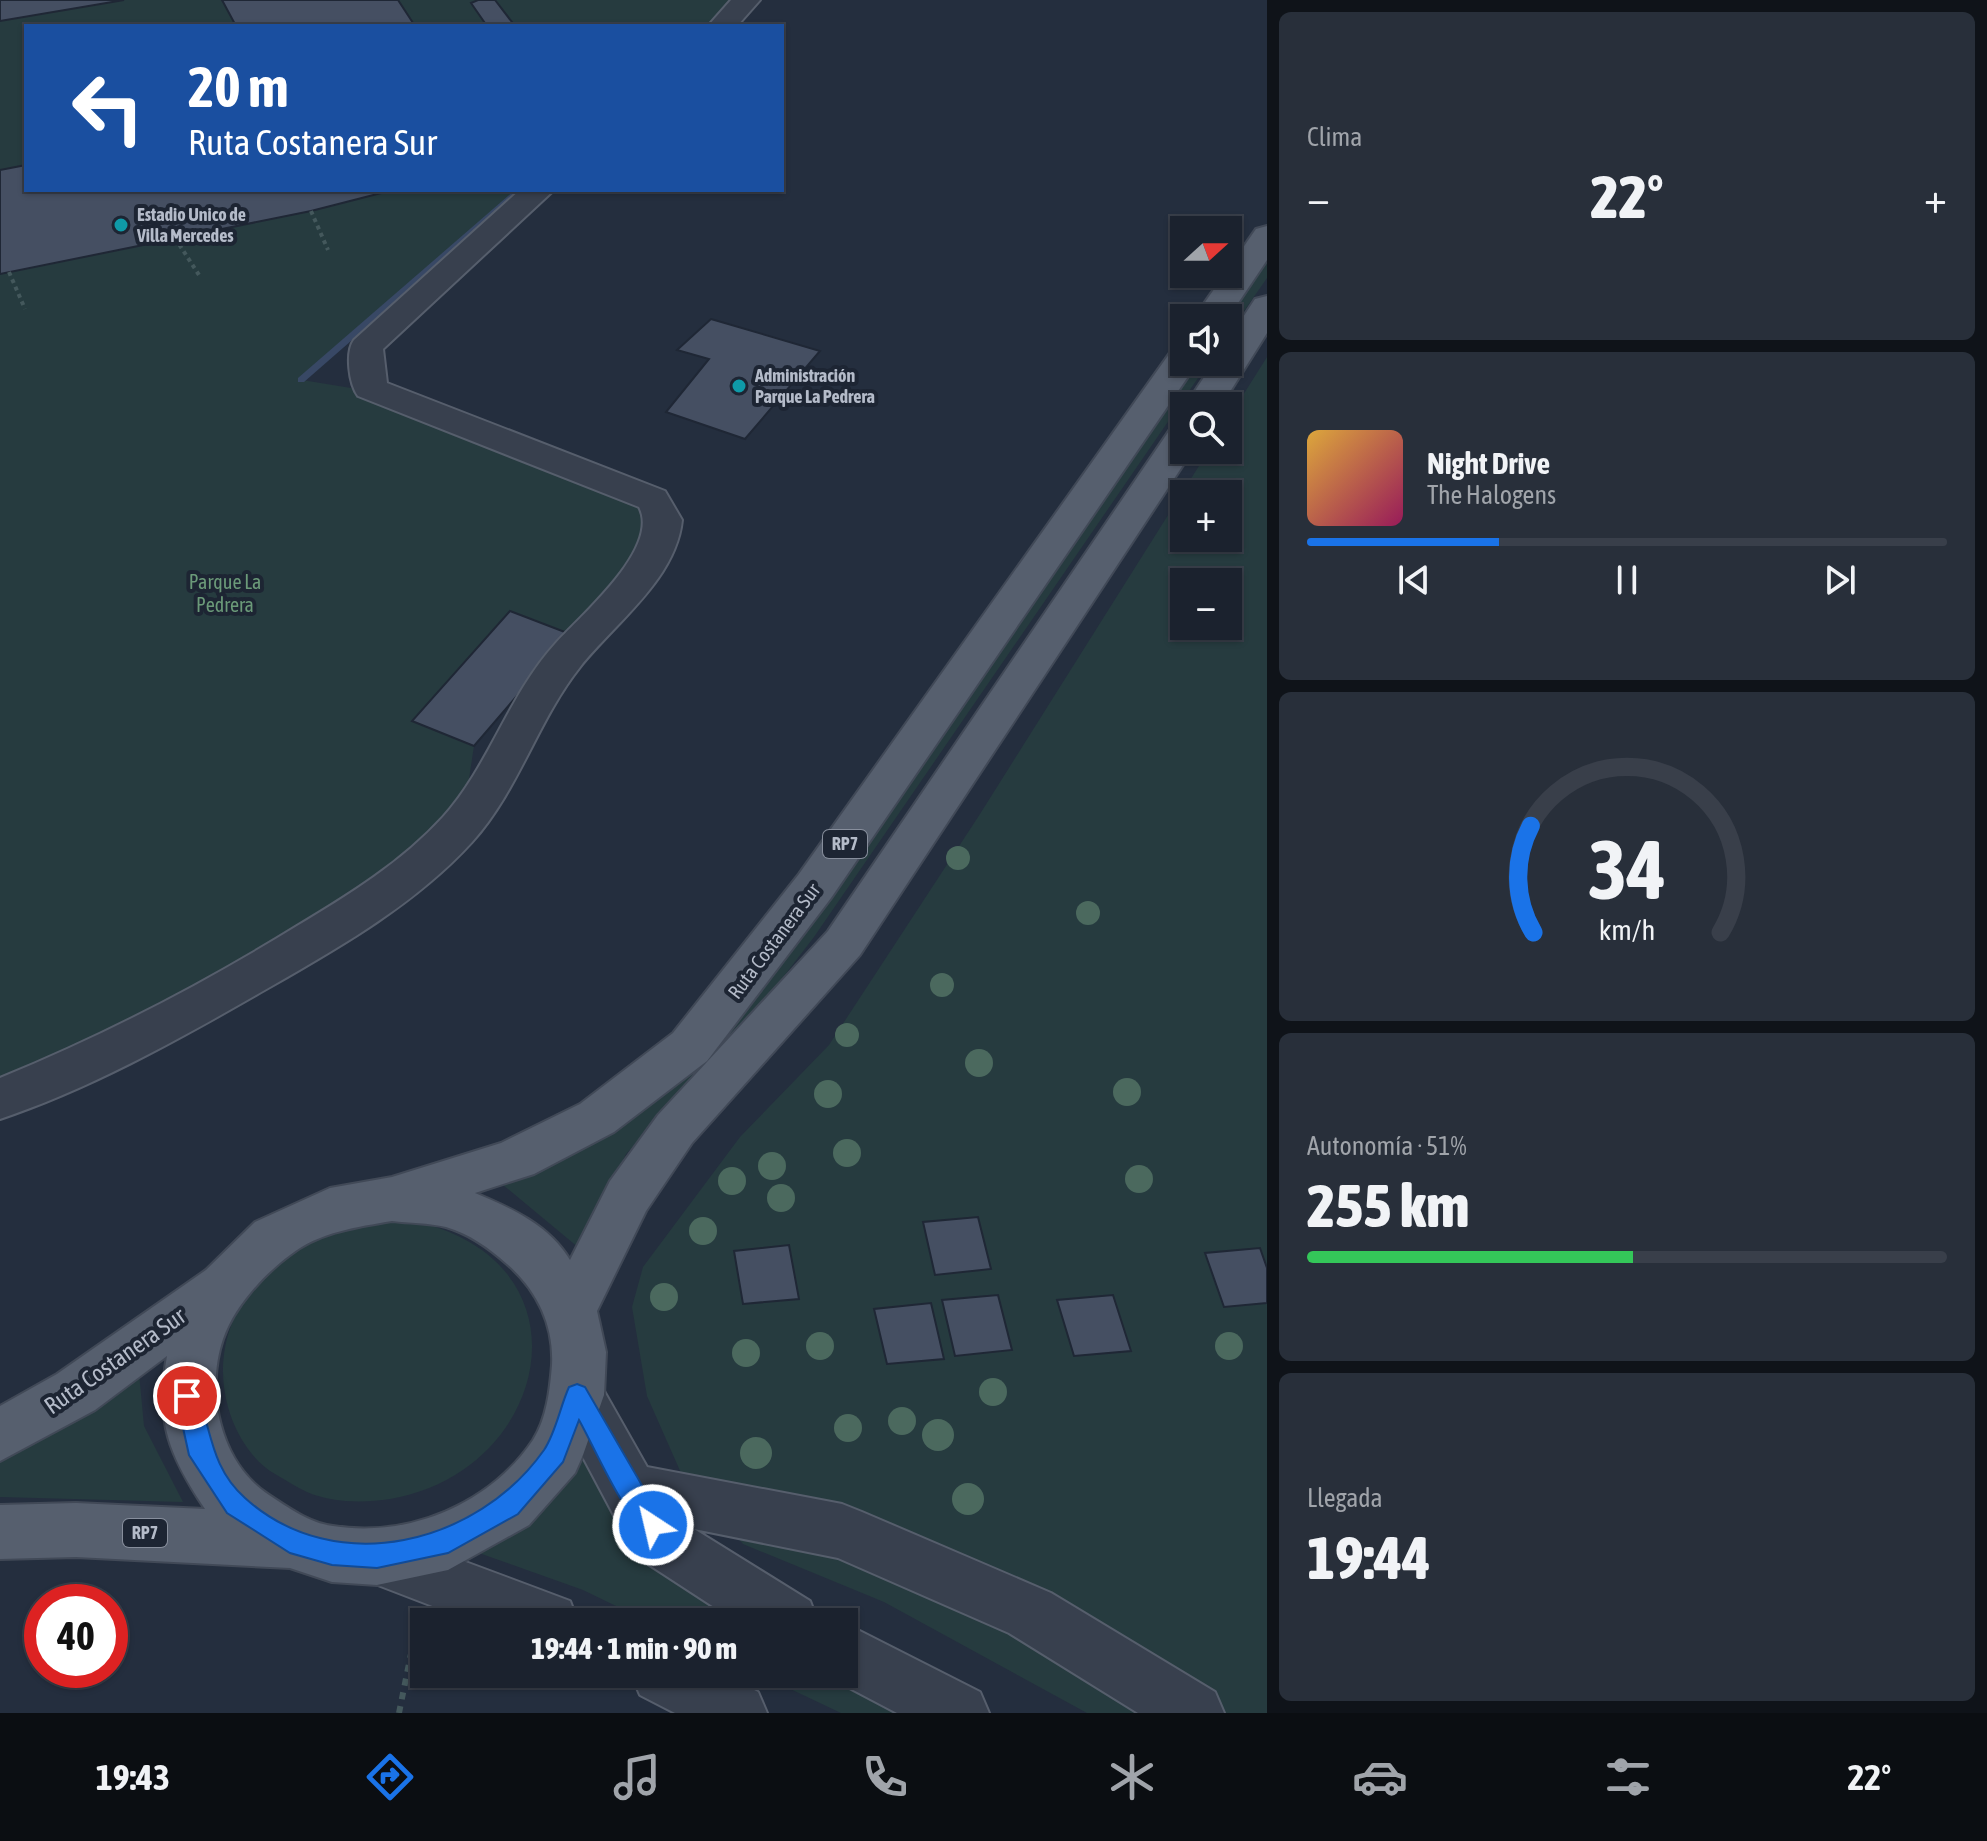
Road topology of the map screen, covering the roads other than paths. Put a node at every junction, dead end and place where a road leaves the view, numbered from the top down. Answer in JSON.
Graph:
{"nodes":[{"id":1,"x":746,"y":0,"type":"edge"},
{"id":2,"x":724,"y":24,"type":"edge"},
{"id":3,"x":536,"y":192,"type":"edge"},
{"id":4,"x":1267,"y":236,"type":"edge"},
{"id":5,"x":1221,"y":304,"type":"edge"},
{"id":6,"x":1267,"y":306,"type":"edge"},
{"id":7,"x":1171,"y":376,"type":"edge"},
{"id":8,"x":1212,"y":392,"type":"edge"},
{"id":9,"x":1170,"y":457,"type":"edge"},
{"id":10,"x":0,"y":1099,"type":"edge"},
{"id":11,"x":392,"y":1199,"type":"junction"},
{"id":12,"x":227,"y":1282,"type":"junction"},
{"id":13,"x":571,"y":1311,"type":"junction"},
{"id":14,"x":577,"y":1395,"type":"junction"},
{"id":15,"x":0,"y":1435,"type":"edge"},
{"id":16,"x":630,"y":1490,"type":"junction"},
{"id":17,"x":0,"y":1532,"type":"edge"},
{"id":18,"x":290,"y":1541,"type":"junction"},
{"id":19,"x":402,"y":1566,"type":"junction"},
{"id":20,"x":512,"y":1608,"type":"edge"},
{"id":21,"x":767,"y":1608,"type":"edge"},
{"id":22,"x":858,"y":1660,"type":"edge"},
{"id":23,"x":688,"y":1688,"type":"edge"},
{"id":24,"x":737,"y":1713,"type":"edge"},
{"id":25,"x":959,"y":1713,"type":"edge"},
{"id":26,"x":1194,"y":1713,"type":"edge"}],
"edges":[{"from":1,"to":2,"type":"street"},
{"from":3,"to":10,"type":"street"},
{"from":4,"to":5,"type":"main road"},
{"from":6,"to":8,"type":"main road"},
{"from":7,"to":11,"type":"main road","name":"Ruta Costanera Sur","number":"RP7"},
{"from":9,"to":13,"type":"main road","number":"RP7"},
{"from":11,"to":12,"type":"main road","name":"Ruta Costanera Sur","number":"RP7"},
{"from":11,"to":13,"type":"main road","name":"Ruta Costanera Sur","number":"RP7"},
{"from":12,"to":15,"type":"main road","name":"Ruta Costanera Sur","number":"RP7"},
{"from":12,"to":18,"type":"main road","name":"Ruta Costanera Sur","number":"RP7"},
{"from":13,"to":14,"type":"main road","name":"Ruta Costanera Sur","number":"RP7"},
{"from":14,"to":16,"type":"street"},
{"from":14,"to":19,"type":"main road","name":"Ruta Costanera Sur","number":"RP7"},
{"from":16,"to":21,"type":"street"},
{"from":16,"to":26,"type":"street"},
{"from":17,"to":18,"type":"main road","name":"Ruta Costanera Sur","number":"RP7"},
{"from":18,"to":19,"type":"main road","name":"Ruta Costanera Sur","number":"RP7"},
{"from":19,"to":20,"type":"street"},
{"from":22,"to":25,"type":"street"},
{"from":23,"to":24,"type":"street"}]}
